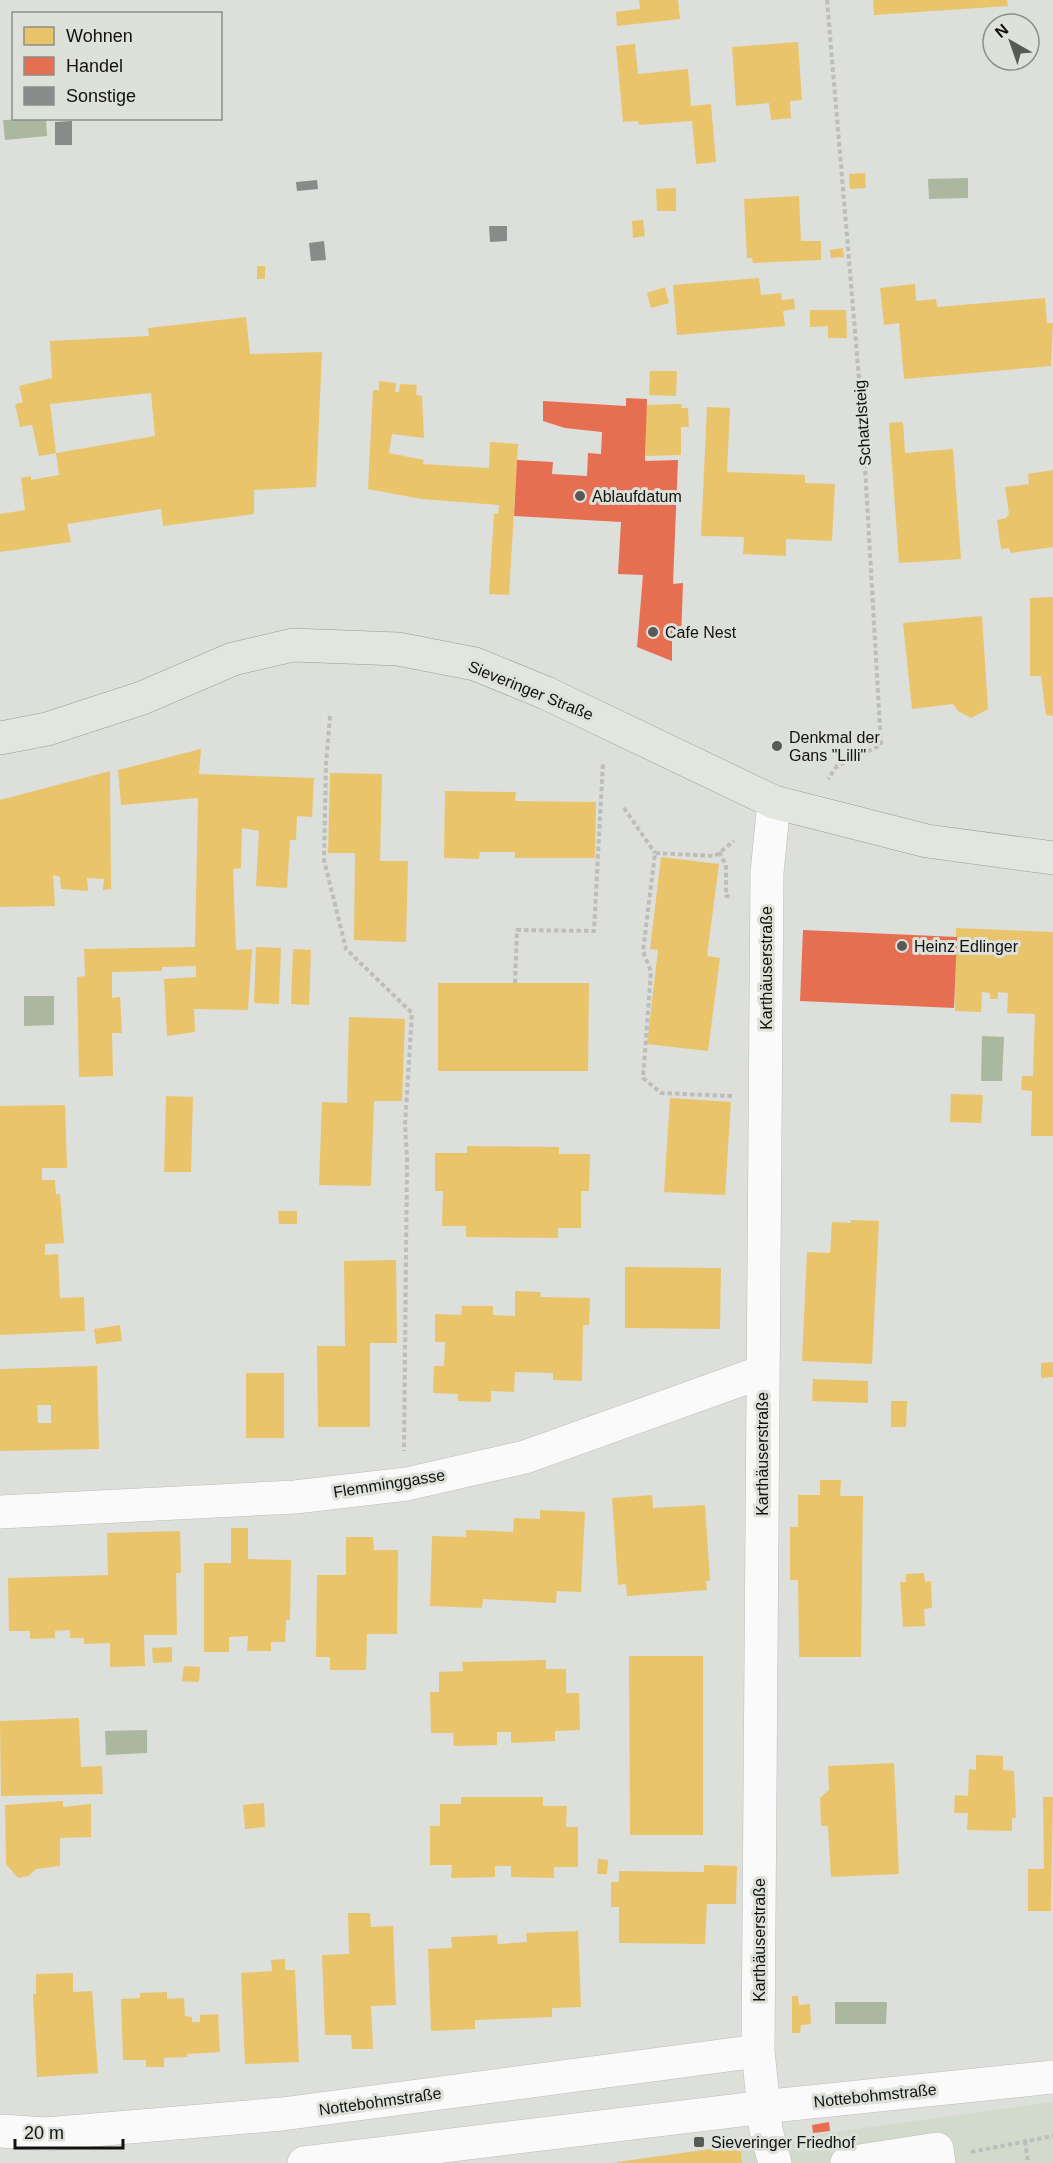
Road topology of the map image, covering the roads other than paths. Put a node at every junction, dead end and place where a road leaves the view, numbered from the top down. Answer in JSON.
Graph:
{"nodes":[{"id":1,"x":0,"y":738,"type":"edge"},
{"id":2,"x":774,"y":802,"type":"junction"},
{"id":3,"x":1053,"y":858,"type":"edge"},
{"id":4,"x":762,"y":1372,"type":"junction"},
{"id":5,"x":0,"y":1512,"type":"edge"},
{"id":6,"x":758,"y":2050,"type":"junction"},
{"id":7,"x":1053,"y":2077,"type":"edge"},
{"id":8,"x":763,"y":2107,"type":"junction"},
{"id":9,"x":0,"y":2131,"type":"edge"},
{"id":10,"x":304,"y":2163,"type":"edge"},
{"id":11,"x":775,"y":2163,"type":"edge"},
{"id":12,"x":847,"y":2163,"type":"edge"},
{"id":13,"x":939,"y":2163,"type":"edge"}],
"edges":[{"from":1,"to":2,"type":"main road","name":"Sieveringer Straße"},
{"from":2,"to":3,"type":"main road","name":"Sieveringer Straße"},
{"from":2,"to":4,"type":"street","name":"Karthäuserstraße"},
{"from":4,"to":5,"type":"street","name":"Flemminggasse"},
{"from":4,"to":6,"type":"street","name":"Karthäuserstraße"},
{"from":6,"to":8,"type":"street","name":"Karthäuserstraße"},
{"from":6,"to":9,"type":"street","name":"Nottebohmstraße"},
{"from":7,"to":8,"type":"street","name":"Nottebohmstraße"},
{"from":8,"to":10,"type":"street","name":"Nottebohmstraße"},
{"from":8,"to":11,"type":"street","name":"Karthäuserstraße"},
{"from":12,"to":13,"type":"street"}]}
